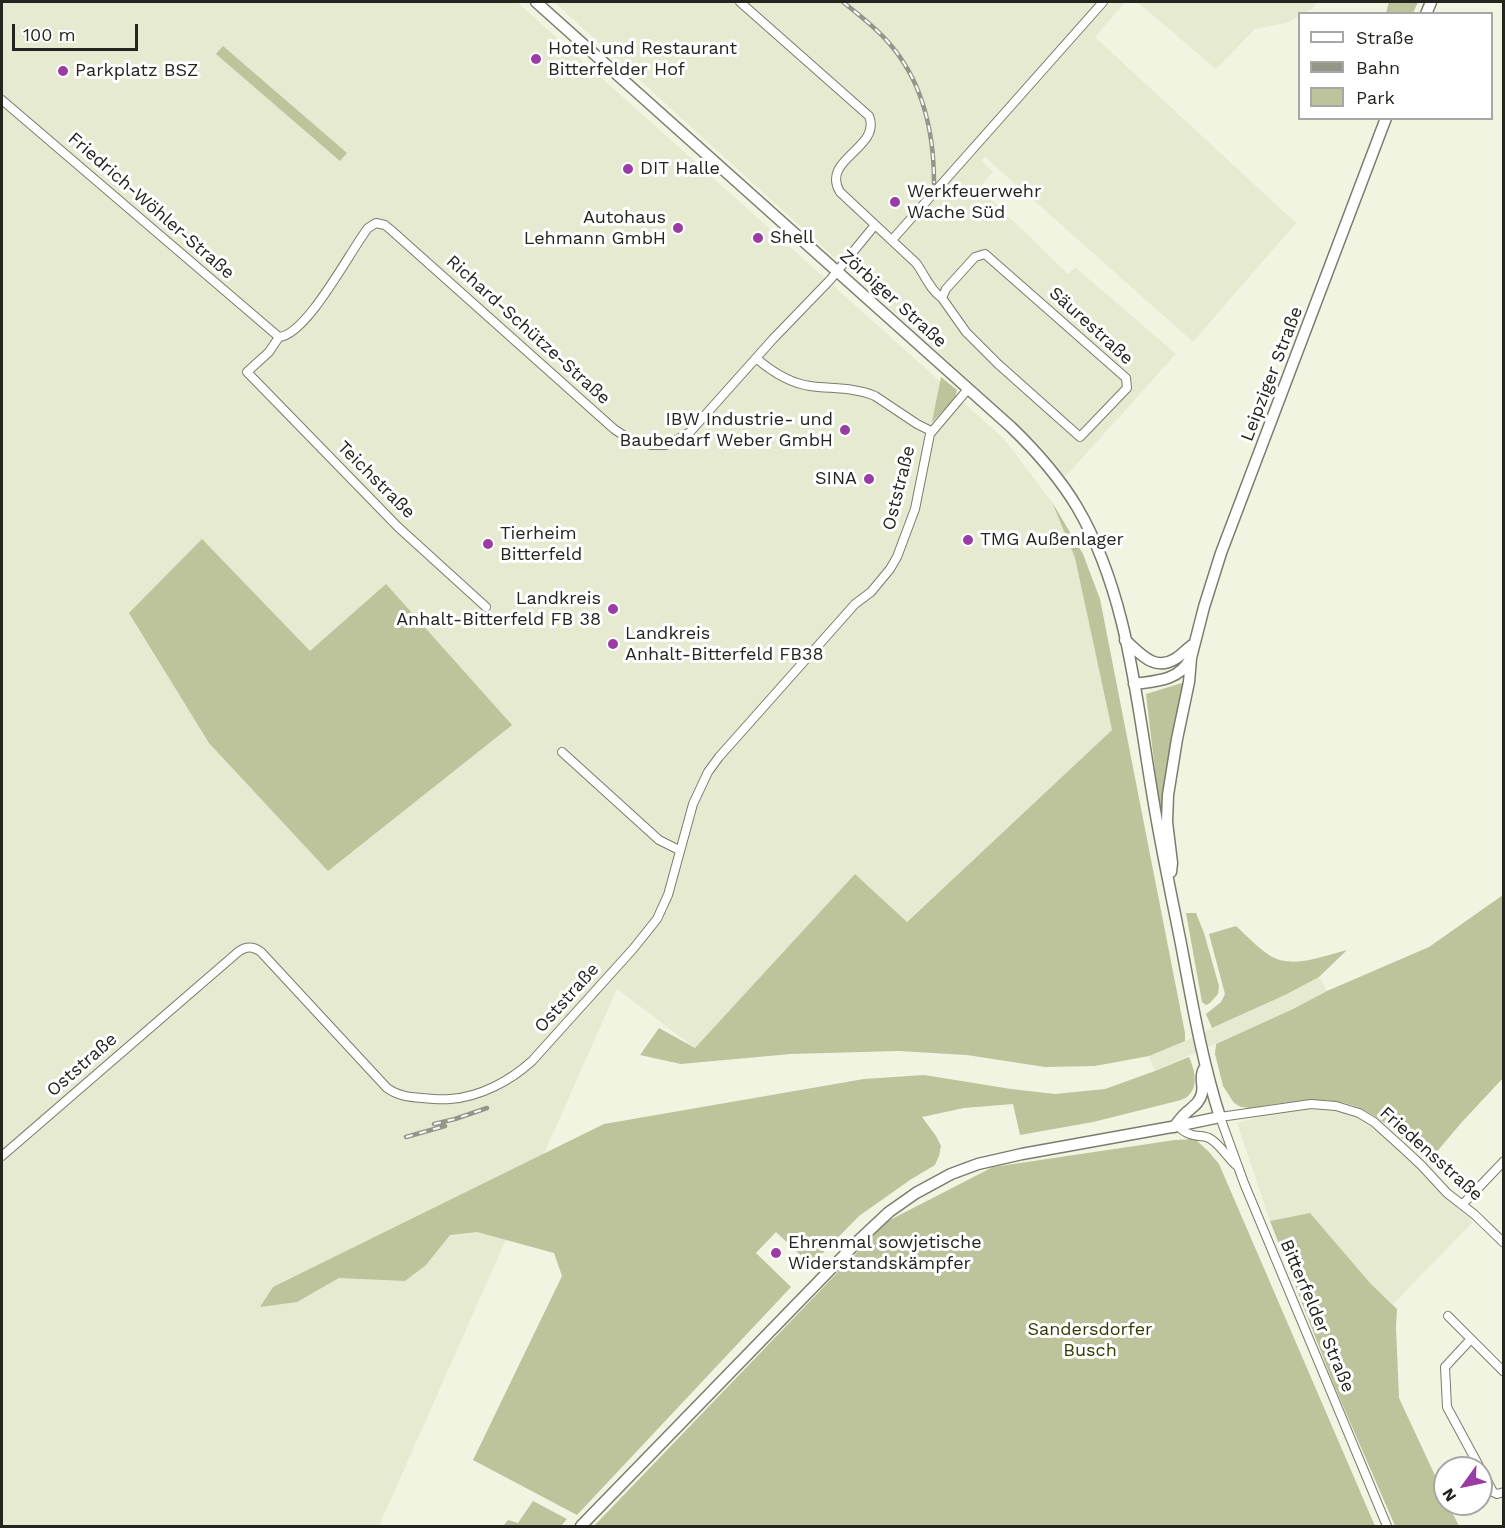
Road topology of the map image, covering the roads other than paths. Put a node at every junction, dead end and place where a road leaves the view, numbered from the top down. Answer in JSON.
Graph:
{"nodes":[{"id":1,"x":537,"y":2,"type":"edge"},
{"id":2,"x":740,"y":2,"type":"edge"},
{"id":3,"x":1103,"y":2,"type":"edge"},
{"id":4,"x":2,"y":100,"type":"edge"},
{"id":5,"x":1385,"y":120,"type":"edge"},
{"id":6,"x":875,"y":225,"type":"junction"},
{"id":7,"x":892,"y":240,"type":"junction"},
{"id":8,"x":837,"y":270,"type":"junction"},
{"id":9,"x":942,"y":298,"type":"junction"},
{"id":10,"x":279,"y":337,"type":"junction"},
{"id":11,"x":756,"y":358,"type":"junction"},
{"id":12,"x":968,"y":389,"type":"junction"},
{"id":13,"x":931,"y":431,"type":"junction"},
{"id":14,"x":486,"y":607,"type":"dead end"},
{"id":15,"x":1125,"y":640,"type":"junction"},
{"id":16,"x":1194,"y":644,"type":"junction"},
{"id":17,"x":1191,"y":658,"type":"junction"},
{"id":18,"x":1134,"y":684,"type":"junction"},
{"id":19,"x":562,"y":752,"type":"dead end"},
{"id":20,"x":679,"y":850,"type":"junction"},
{"id":21,"x":1169,"y":882,"type":"junction"},
{"id":22,"x":1205,"y":1061,"type":"junction"},
{"id":23,"x":1220,"y":1117,"type":"junction"},
{"id":24,"x":1176,"y":1127,"type":"junction"},
{"id":25,"x":2,"y":1156,"type":"edge"},
{"id":26,"x":1503,"y":1161,"type":"edge"},
{"id":27,"x":1237,"y":1165,"type":"junction"},
{"id":28,"x":1462,"y":1205,"type":"junction"},
{"id":29,"x":1503,"y":1243,"type":"edge"},
{"id":30,"x":1448,"y":1317,"type":"dead end"},
{"id":31,"x":1471,"y":1339,"type":"junction"},
{"id":32,"x":1503,"y":1372,"type":"edge"},
{"id":33,"x":1474,"y":1456,"type":"edge"},
{"id":34,"x":581,"y":1527,"type":"edge"},
{"id":35,"x":1387,"y":1527,"type":"edge"}],
"edges":[{"from":1,"to":8,"type":"main road","name":"Zörbiger Straße"},
{"from":2,"to":6,"type":"street","name":"Säurestraße"},
{"from":3,"to":7,"type":"street"},
{"from":4,"to":10,"type":"street","name":"Friedrich-Wöhler-Straße"},
{"from":5,"to":16,"type":"main road","name":"Leipziger Straße"},
{"from":6,"to":7,"type":"street","name":"Säurestraße"},
{"from":6,"to":8,"type":"street"},
{"from":7,"to":9,"type":"street","name":"Säurestraße"},
{"from":8,"to":11,"type":"street"},
{"from":8,"to":12,"type":"main road","name":"Zörbiger Straße"},
{"from":9,"to":9,"type":"street","name":"Säurestraße"},
{"from":10,"to":11,"type":"street","name":"Richard-Schütze-Straße"},
{"from":10,"to":14,"type":"street","name":"Teichstraße"},
{"from":11,"to":13,"type":"street"},
{"from":12,"to":13,"type":"street","name":"Oststraße"},
{"from":12,"to":15,"type":"main road","name":"Zörbiger Straße"},
{"from":13,"to":20,"type":"street","name":"Oststraße"},
{"from":15,"to":16,"type":"main road"},
{"from":15,"to":18,"type":"main road","name":"Zörbiger Straße"},
{"from":16,"to":17,"type":"main road","name":"Leipziger Straße"},
{"from":17,"to":18,"type":"main road"},
{"from":17,"to":21,"type":"main road","name":"Leipziger Straße"},
{"from":18,"to":21,"type":"main road","name":"Zörbiger Straße"},
{"from":19,"to":20,"type":"street"},
{"from":20,"to":25,"type":"street","name":"Oststraße"},
{"from":21,"to":22,"type":"main road"},
{"from":22,"to":23,"type":"main road"},
{"from":22,"to":24,"type":"main road"},
{"from":23,"to":24,"type":"main road"},
{"from":23,"to":27,"type":"street","name":"Bitterfelder Straße"},
{"from":23,"to":28,"type":"street","name":"Friedensstraße"},
{"from":24,"to":27,"type":"street"},
{"from":24,"to":34,"type":"main road"},
{"from":26,"to":28,"type":"street"},
{"from":27,"to":35,"type":"street","name":"Bitterfelder Straße"},
{"from":28,"to":29,"type":"street","name":"Friedensstraße"},
{"from":30,"to":31,"type":"street"},
{"from":31,"to":32,"type":"street"},
{"from":31,"to":33,"type":"street"}]}
